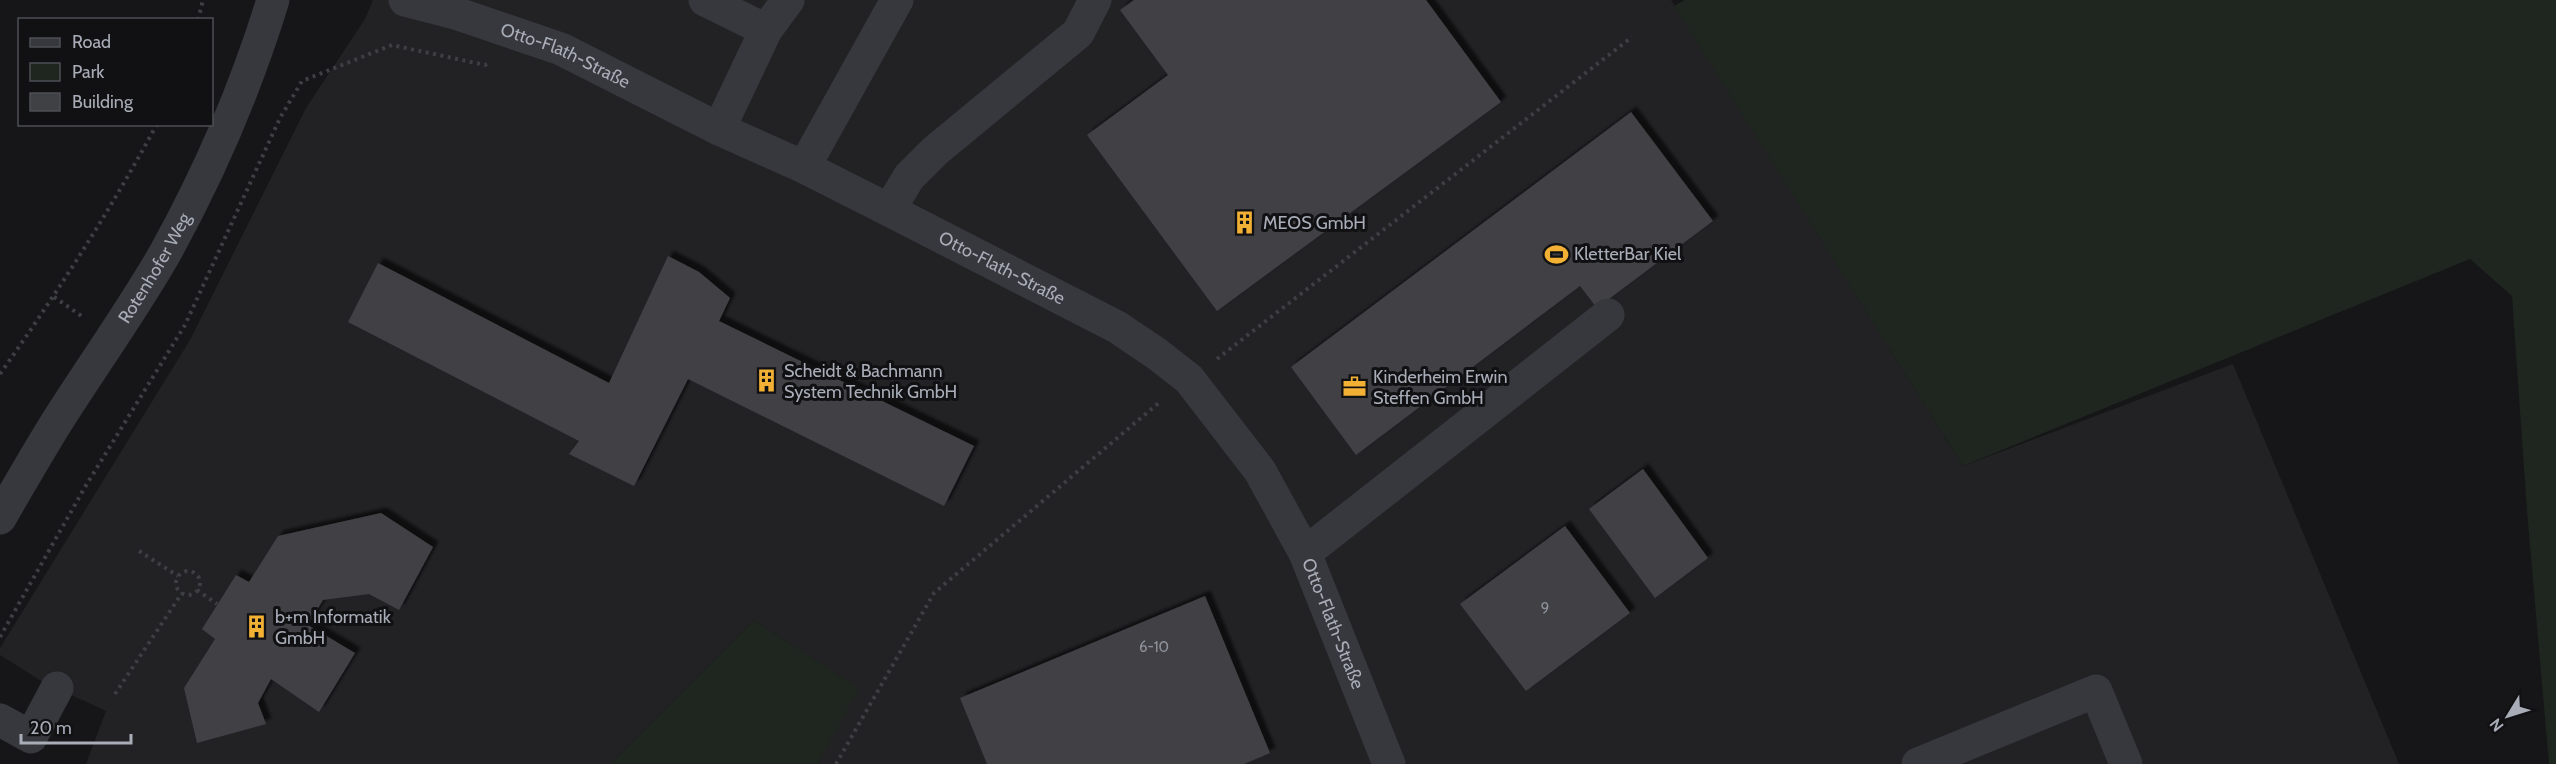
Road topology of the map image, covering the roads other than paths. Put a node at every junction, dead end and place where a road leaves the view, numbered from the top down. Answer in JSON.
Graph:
{"nodes":[{"id":1,"x":273,"y":0,"type":"edge"},
{"id":2,"x":405,"y":0,"type":"edge"},
{"id":3,"x":705,"y":0,"type":"edge"},
{"id":4,"x":788,"y":0,"type":"edge"},
{"id":5,"x":897,"y":0,"type":"edge"},
{"id":6,"x":1095,"y":0,"type":"edge"},
{"id":7,"x":766,"y":30,"type":"junction"},
{"id":8,"x":719,"y":129,"type":"junction"},
{"id":9,"x":804,"y":167,"type":"junction"},
{"id":10,"x":889,"y":210,"type":"junction"},
{"id":11,"x":1608,"y":315,"type":"dead end"},
{"id":12,"x":0,"y":518,"type":"edge"},
{"id":13,"x":1305,"y":553,"type":"junction"},
{"id":14,"x":57,"y":688,"type":"dead end"},
{"id":15,"x":0,"y":720,"type":"edge"},
{"id":16,"x":1925,"y":761,"type":"edge"},
{"id":17,"x":2124,"y":763,"type":"edge"},
{"id":18,"x":1389,"y":764,"type":"edge"}],
"edges":[{"from":1,"to":12,"type":"street","name":"Rotenhofer Weg"},
{"from":2,"to":8,"type":"street","name":"Otto-Flath-Straße"},
{"from":3,"to":7,"type":"street"},
{"from":4,"to":7,"type":"street"},
{"from":5,"to":9,"type":"street"},
{"from":6,"to":10,"type":"street"},
{"from":7,"to":8,"type":"street"},
{"from":8,"to":9,"type":"street","name":"Otto-Flath-Straße"},
{"from":9,"to":10,"type":"street","name":"Otto-Flath-Straße"},
{"from":10,"to":13,"type":"street","name":"Otto-Flath-Straße"},
{"from":11,"to":13,"type":"street"},
{"from":13,"to":18,"type":"street","name":"Otto-Flath-Straße"},
{"from":14,"to":15,"type":"street"},
{"from":16,"to":17,"type":"street"}]}
